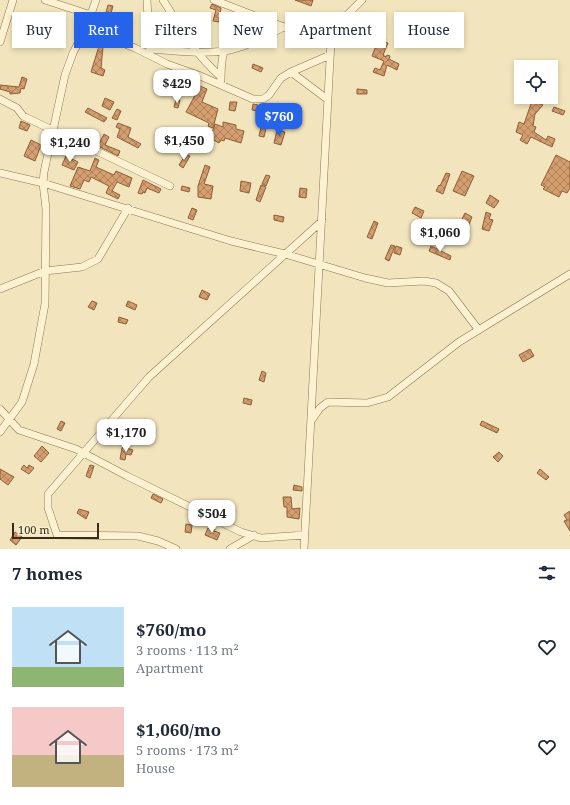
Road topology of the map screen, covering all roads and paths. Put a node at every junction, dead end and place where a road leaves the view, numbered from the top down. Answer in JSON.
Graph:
{"nodes":[{"id":1,"x":13,"y":0,"type":"edge"},
{"id":2,"x":45,"y":0,"type":"edge"},
{"id":3,"x":96,"y":0,"type":"edge"},
{"id":4,"x":147,"y":0,"type":"edge"},
{"id":5,"x":163,"y":0,"type":"edge"},
{"id":6,"x":214,"y":0,"type":"edge"},
{"id":7,"x":362,"y":0,"type":"edge"},
{"id":8,"x":82,"y":12,"type":"edge"},
{"id":9,"x":92,"y":12,"type":"edge"},
{"id":10,"x":244,"y":12,"type":"edge"},
{"id":11,"x":350,"y":12,"type":"edge"},
{"id":12,"x":277,"y":24,"type":"edge"},
{"id":13,"x":284,"y":27,"type":"joint"},
{"id":14,"x":0,"y":42,"type":"edge"},
{"id":15,"x":133,"y":46,"type":"edge"},
{"id":16,"x":77,"y":48,"type":"edge"},
{"id":17,"x":226,"y":48,"type":"edge"},
{"id":18,"x":330,"y":48,"type":"edge"},
{"id":19,"x":225,"y":51,"type":"junction"},
{"id":20,"x":150,"y":52,"type":"junction"},
{"id":21,"x":197,"y":52,"type":"junction"},
{"id":22,"x":330,"y":55,"type":"junction"},
{"id":23,"x":291,"y":72,"type":"junction"},
{"id":24,"x":221,"y":77,"type":"junction"},
{"id":25,"x":221,"y":86,"type":"junction"},
{"id":26,"x":0,"y":99,"type":"edge"},
{"id":27,"x":327,"y":99,"type":"junction"},
{"id":28,"x":52,"y":130,"type":"junction"},
{"id":29,"x":0,"y":173,"type":"edge"},
{"id":30,"x":43,"y":183,"type":"junction"},
{"id":31,"x":170,"y":186,"type":"dead end"},
{"id":32,"x":128,"y":208,"type":"junction"},
{"id":33,"x":322,"y":221,"type":"junction"},
{"id":34,"x":285,"y":254,"type":"junction"},
{"id":35,"x":320,"y":264,"type":"junction"},
{"id":36,"x":45,"y":272,"type":"junction"},
{"id":37,"x":570,"y":274,"type":"edge"},
{"id":38,"x":0,"y":289,"type":"edge"},
{"id":39,"x":478,"y":329,"type":"junction"},
{"id":40,"x":0,"y":409,"type":"edge"},
{"id":41,"x":10,"y":420,"type":"junction"},
{"id":42,"x":311,"y":421,"type":"junction"},
{"id":43,"x":0,"y":432,"type":"edge"},
{"id":44,"x":83,"y":453,"type":"junction"},
{"id":45,"x":305,"y":535,"type":"junction"},
{"id":46,"x":254,"y":536,"type":"junction"},
{"id":47,"x":176,"y":549,"type":"edge"},
{"id":48,"x":230,"y":549,"type":"edge"},
{"id":49,"x":304,"y":549,"type":"edge"}],
"edges":[{"from":1,"to":14,"type":"street"},
{"from":2,"to":8,"type":"street"},
{"from":3,"to":9,"type":"street"},
{"from":4,"to":20,"type":"street"},
{"from":5,"to":21,"type":"street"},
{"from":6,"to":10,"type":"street"},
{"from":7,"to":11,"type":"street"},
{"from":12,"to":13,"type":"street"},
{"from":13,"to":19,"type":"street"},
{"from":15,"to":20,"type":"street"},
{"from":16,"to":28,"type":"street"},
{"from":17,"to":19,"type":"street"},
{"from":18,"to":22,"type":"street"},
{"from":19,"to":21,"type":"street"},
{"from":19,"to":24,"type":"street"},
{"from":20,"to":21,"type":"street"},
{"from":20,"to":25,"type":"street"},
{"from":21,"to":24,"type":"street"},
{"from":22,"to":23,"type":"street"},
{"from":22,"to":27,"type":"street"},
{"from":23,"to":25,"type":"street"},
{"from":23,"to":27,"type":"street"},
{"from":24,"to":25,"type":"street"},
{"from":26,"to":28,"type":"street"},
{"from":27,"to":33,"type":"street"},
{"from":28,"to":30,"type":"street"},
{"from":28,"to":31,"type":"street"},
{"from":29,"to":30,"type":"street"},
{"from":30,"to":32,"type":"street"},
{"from":30,"to":36,"type":"street"},
{"from":32,"to":34,"type":"street"},
{"from":32,"to":36,"type":"street"},
{"from":33,"to":34,"type":"street"},
{"from":33,"to":35,"type":"street"},
{"from":34,"to":35,"type":"street"},
{"from":34,"to":44,"type":"street"},
{"from":35,"to":39,"type":"street"},
{"from":35,"to":42,"type":"street"},
{"from":36,"to":38,"type":"street"},
{"from":36,"to":41,"type":"street"},
{"from":37,"to":39,"type":"street"},
{"from":39,"to":42,"type":"street"},
{"from":40,"to":41,"type":"street"},
{"from":41,"to":43,"type":"street"},
{"from":41,"to":44,"type":"street"},
{"from":42,"to":45,"type":"street"},
{"from":44,"to":46,"type":"street"},
{"from":44,"to":47,"type":"street"},
{"from":45,"to":46,"type":"street"},
{"from":45,"to":49,"type":"street"},
{"from":46,"to":48,"type":"street"}]}
